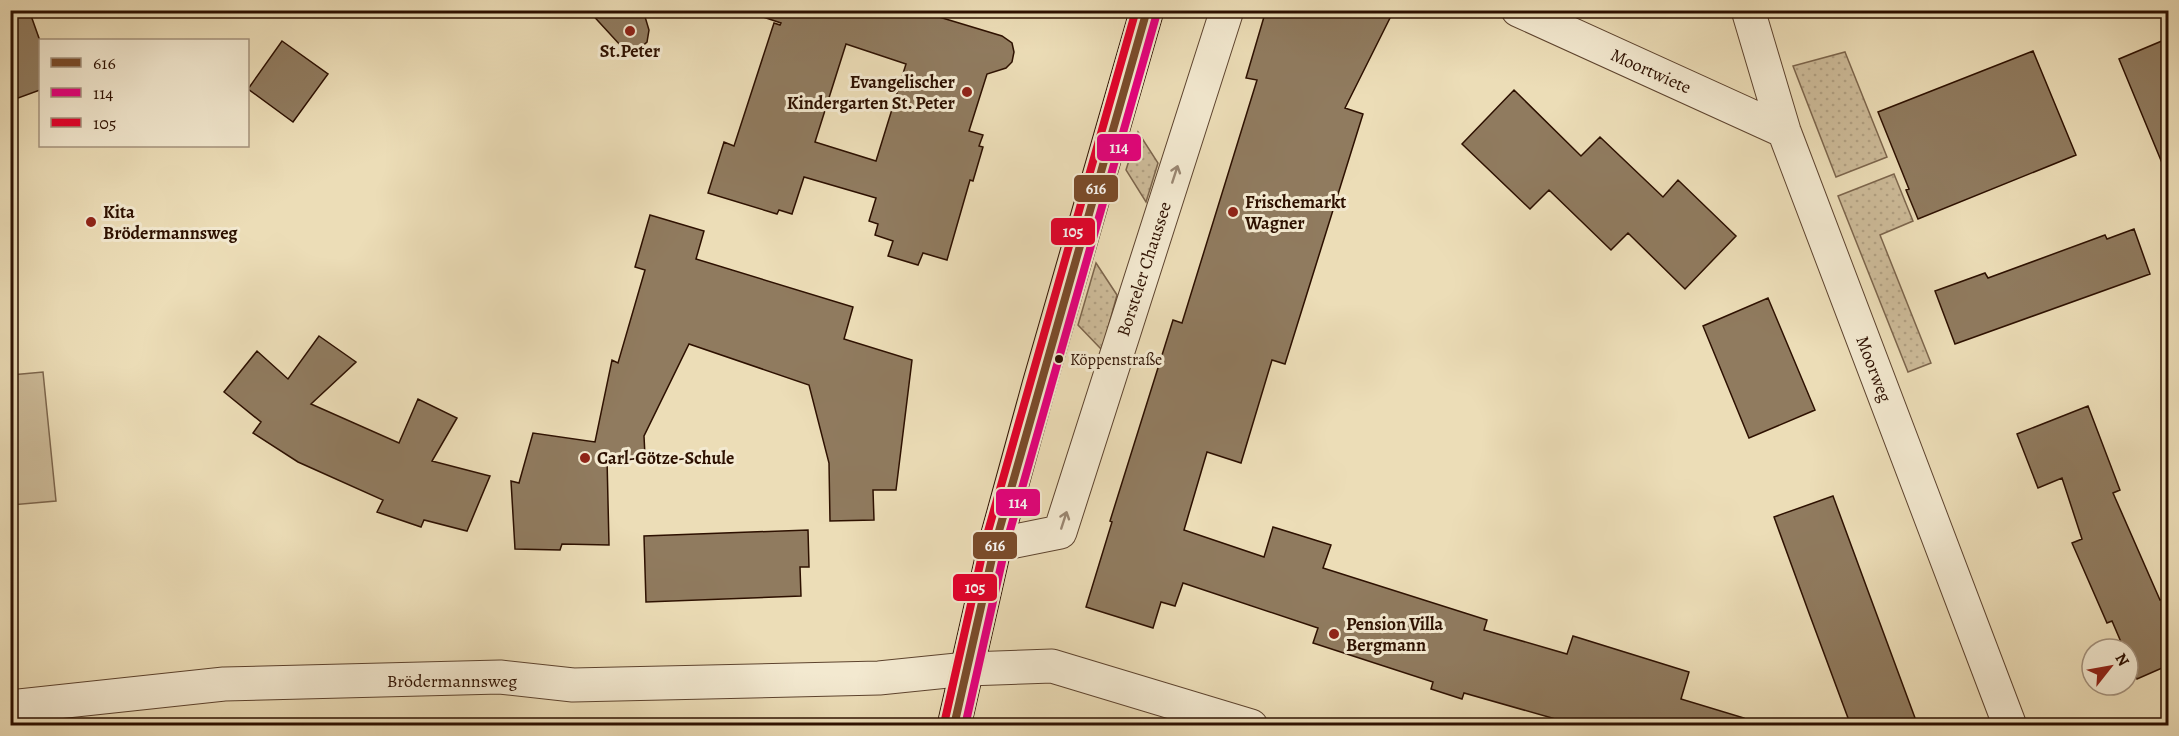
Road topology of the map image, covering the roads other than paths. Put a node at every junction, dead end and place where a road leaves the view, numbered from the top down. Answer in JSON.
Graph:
{"nodes":[{"id":1,"x":1147,"y":10,"type":"edge"},
{"id":2,"x":1227,"y":10,"type":"edge"},
{"id":3,"x":1518,"y":10,"type":"edge"},
{"id":4,"x":1748,"y":10,"type":"edge"},
{"id":5,"x":1784,"y":131,"type":"junction"},
{"id":6,"x":995,"y":545,"type":"junction"},
{"id":7,"x":967,"y":669,"type":"junction"},
{"id":8,"x":10,"y":706,"type":"edge"},
{"id":9,"x":954,"y":726,"type":"edge"},
{"id":10,"x":1251,"y":726,"type":"edge"},
{"id":11,"x":2010,"y":726,"type":"edge"}],
"edges":[{"from":1,"to":6,"type":"main road"},
{"from":6,"to":2,"type":"street","name":"Borsteler Chaussee","one_way":true},
{"from":3,"to":5,"type":"street","name":"Moortwiete"},
{"from":4,"to":5,"type":"street","name":"Moorweg"},
{"from":5,"to":11,"type":"street","name":"Moorweg"},
{"from":6,"to":7,"type":"main road"},
{"from":7,"to":8,"type":"street","name":"Brödermannsweg"},
{"from":7,"to":9,"type":"main road"},
{"from":7,"to":10,"type":"street"}]}
